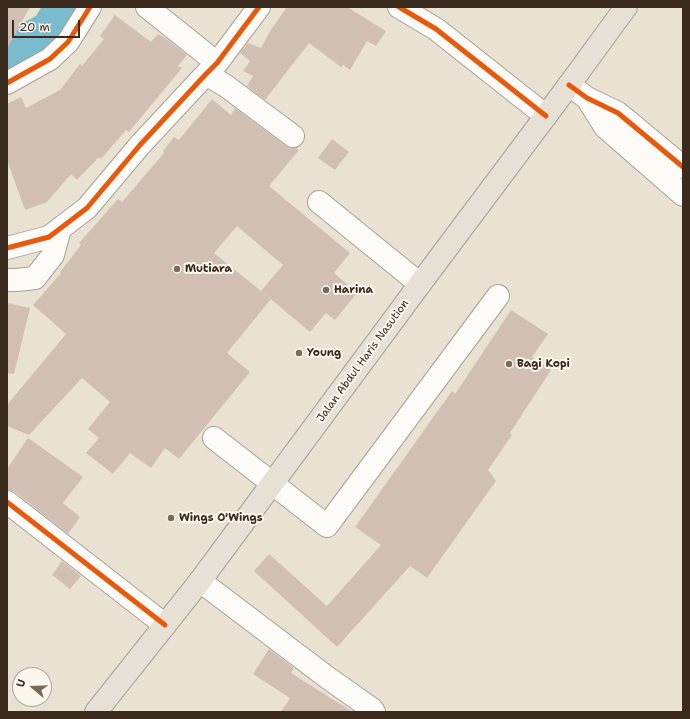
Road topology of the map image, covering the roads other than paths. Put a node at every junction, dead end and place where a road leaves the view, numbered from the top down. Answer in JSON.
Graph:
{"nodes":[{"id":1,"x":90,"y":7,"type":"edge"},
{"id":2,"x":147,"y":7,"type":"edge"},
{"id":3,"x":259,"y":7,"type":"edge"},
{"id":4,"x":399,"y":7,"type":"edge"},
{"id":5,"x":626,"y":7,"type":"edge"},
{"id":6,"x":212,"y":68,"type":"junction"},
{"id":7,"x":7,"y":84,"type":"edge"},
{"id":8,"x":569,"y":86,"type":"junction"},
{"id":9,"x":587,"y":98,"type":"junction"},
{"id":10,"x":546,"y":116,"type":"junction"},
{"id":11,"x":293,"y":136,"type":"dead end"},
{"id":12,"x":681,"y":165,"type":"edge"},
{"id":13,"x":664,"y":179,"type":"junction"},
{"id":14,"x":683,"y":195,"type":"edge"},
{"id":15,"x":319,"y":202,"type":"dead end"},
{"id":16,"x":60,"y":229,"type":"junction"},
{"id":17,"x":7,"y":248,"type":"edge"},
{"id":18,"x":7,"y":280,"type":"edge"},
{"id":19,"x":420,"y":284,"type":"junction"},
{"id":20,"x":498,"y":296,"type":"dead end"},
{"id":21,"x":214,"y":438,"type":"dead end"},
{"id":22,"x":272,"y":485,"type":"junction"},
{"id":23,"x":7,"y":502,"type":"edge"},
{"id":24,"x":200,"y":581,"type":"junction"},
{"id":25,"x":165,"y":625,"type":"junction"},
{"id":26,"x":96,"y":712,"type":"edge"},
{"id":27,"x":374,"y":712,"type":"edge"}],
"edges":[{"from":1,"to":7,"type":"street"},
{"from":2,"to":6,"type":"street"},
{"from":3,"to":6,"type":"street"},
{"from":4,"to":10,"type":"street"},
{"from":5,"to":8,"type":"highway","name":"Jalan Abdul Haris Nasution"},
{"from":6,"to":11,"type":"street"},
{"from":6,"to":16,"type":"street"},
{"from":8,"to":9,"type":"street"},
{"from":8,"to":10,"type":"highway","name":"Jalan Abdul Haris Nasution"},
{"from":9,"to":12,"type":"street"},
{"from":9,"to":13,"type":"street"},
{"from":10,"to":19,"type":"highway","name":"Jalan Abdul Haris Nasution"},
{"from":12,"to":13,"type":"street"},
{"from":13,"to":14,"type":"street"},
{"from":15,"to":19,"type":"street"},
{"from":16,"to":17,"type":"street"},
{"from":16,"to":18,"type":"street"},
{"from":19,"to":22,"type":"highway","name":"Jalan Abdul Haris Nasution"},
{"from":20,"to":22,"type":"street"},
{"from":21,"to":22,"type":"street"},
{"from":22,"to":24,"type":"highway","name":"Jalan Abdul Haris Nasution"},
{"from":23,"to":25,"type":"street"},
{"from":24,"to":25,"type":"highway","name":"Jalan Abdul Haris Nasution"},
{"from":24,"to":27,"type":"street"},
{"from":25,"to":26,"type":"highway","name":"Jalan Abdul Haris Nasution"}]}
